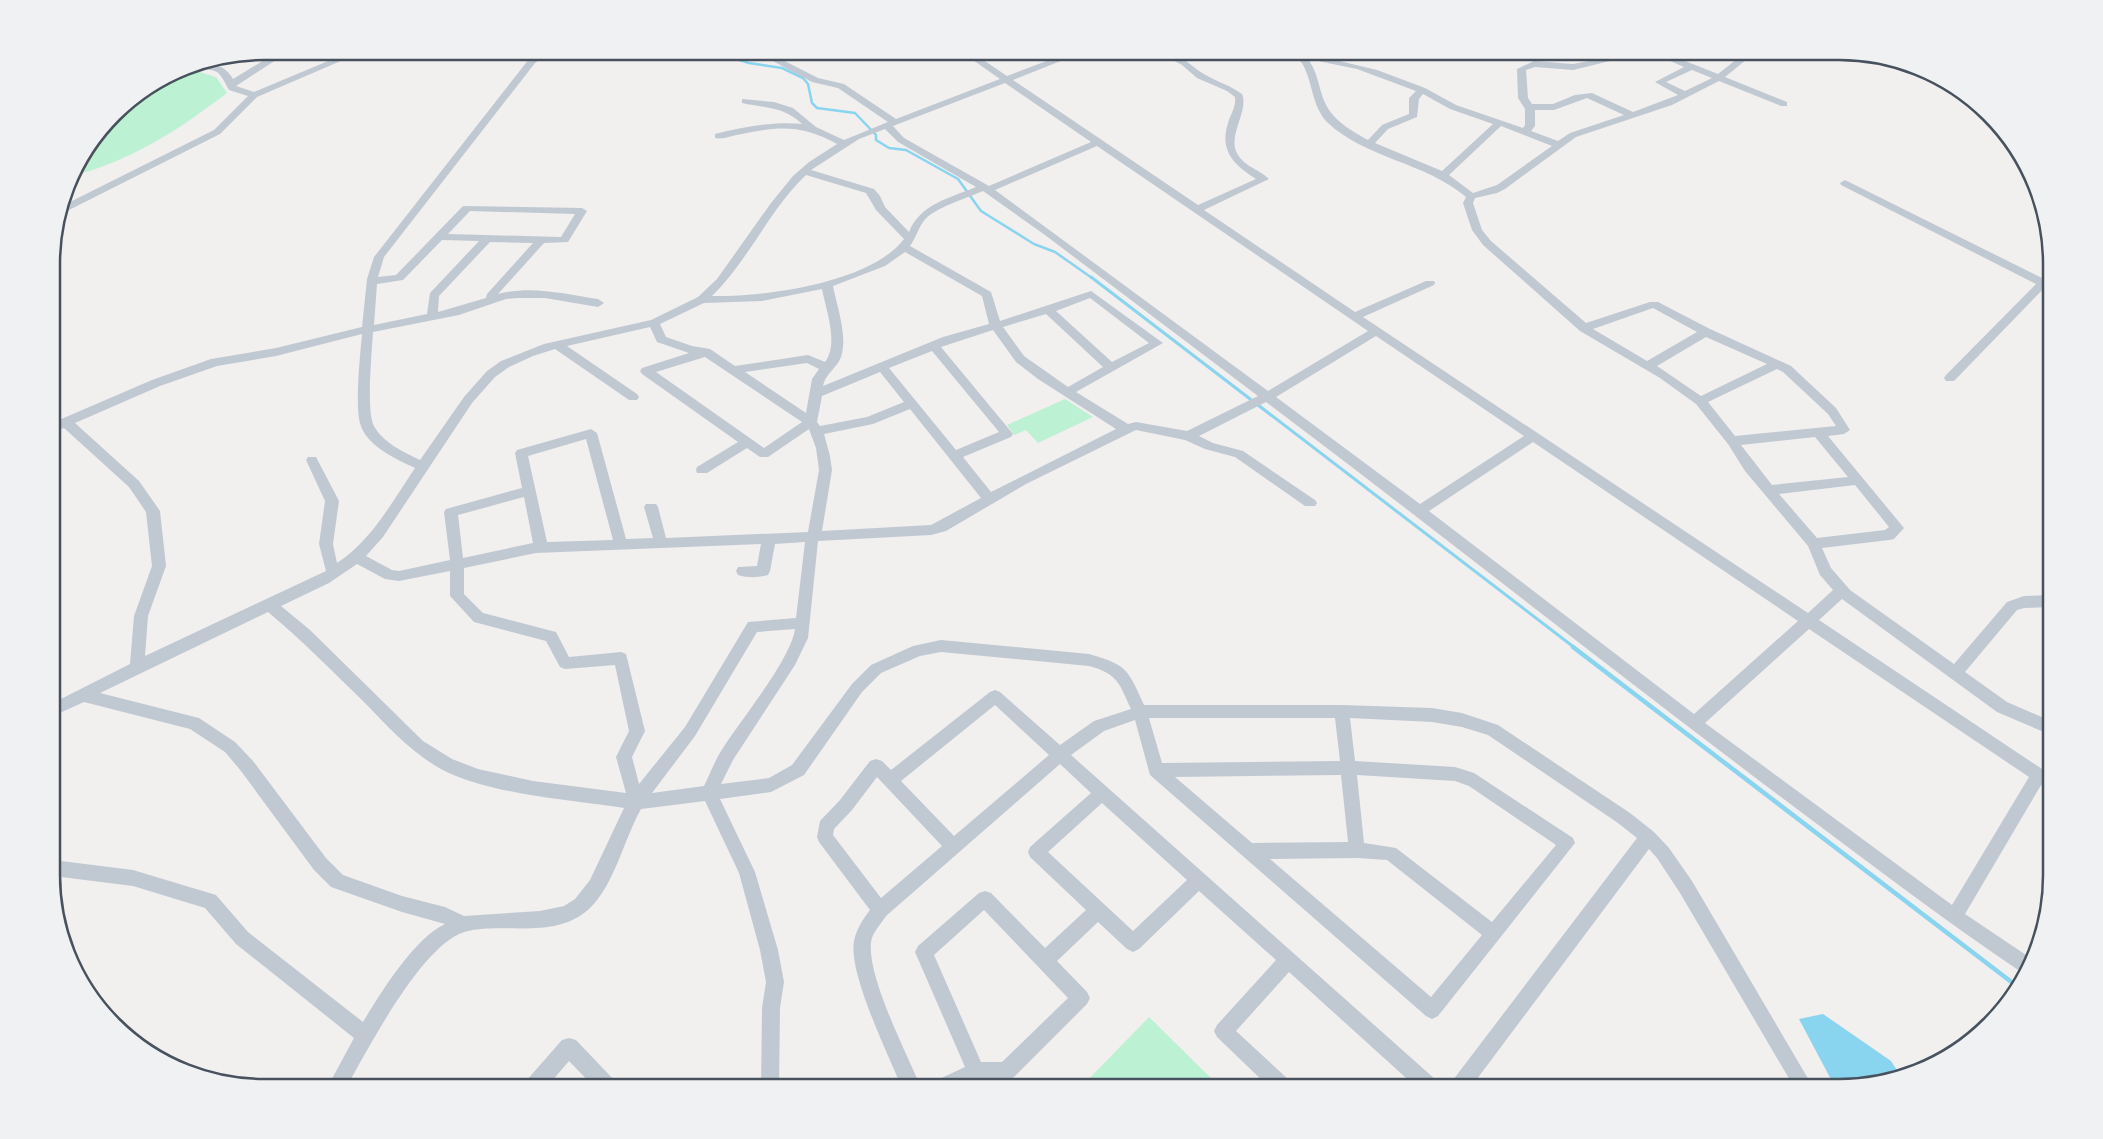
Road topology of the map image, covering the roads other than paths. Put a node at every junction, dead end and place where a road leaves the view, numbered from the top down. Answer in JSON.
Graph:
{"nodes":[{"id":1,"x":271,"y":60,"type":"edge"},
{"id":2,"x":338,"y":60,"type":"edge"},
{"id":3,"x":533,"y":60,"type":"edge"},
{"id":4,"x":776,"y":60,"type":"edge"},
{"id":5,"x":977,"y":60,"type":"edge"},
{"id":6,"x":1059,"y":60,"type":"edge"},
{"id":7,"x":1178,"y":60,"type":"edge"},
{"id":8,"x":1304,"y":60,"type":"edge"},
{"id":9,"x":1334,"y":60,"type":"edge"},
{"id":10,"x":1604,"y":60,"type":"edge"},
{"id":11,"x":1674,"y":60,"type":"edge"},
{"id":12,"x":1742,"y":60,"type":"edge"},
{"id":13,"x":212,"y":67,"type":"edge"},
{"id":14,"x":1691,"y":67,"type":"junction"},
{"id":15,"x":1719,"y":78,"type":"junction"},
{"id":16,"x":1007,"y":80,"type":"junction"},
{"id":17,"x":231,"y":84,"type":"junction"},
{"id":18,"x":1422,"y":90,"type":"junction"},
{"id":19,"x":254,"y":95,"type":"junction"},
{"id":20,"x":1686,"y":95,"type":"junction"},
{"id":21,"x":745,"y":101,"type":"dead end"},
{"id":22,"x":1784,"y":104,"type":"dead end"},
{"id":23,"x":1528,"y":107,"type":"junction"},
{"id":24,"x":1632,"y":115,"type":"junction"},
{"id":25,"x":1500,"y":122,"type":"junction"},
{"id":26,"x":882,"y":127,"type":"junction"},
{"id":27,"x":812,"y":128,"type":"junction"},
{"id":28,"x":1526,"y":130,"type":"junction"},
{"id":29,"x":738,"y":131,"type":"junction"},
{"id":30,"x":705,"y":136,"type":"dead end"},
{"id":31,"x":718,"y":136,"type":"dead end"},
{"id":32,"x":1098,"y":142,"type":"junction"},
{"id":33,"x":1370,"y":143,"type":"junction"},
{"id":34,"x":844,"y":144,"type":"junction"},
{"id":35,"x":1558,"y":145,"type":"junction"},
{"id":36,"x":805,"y":171,"type":"junction"},
{"id":37,"x":1443,"y":175,"type":"junction"},
{"id":38,"x":1845,"y":183,"type":"dead end"},
{"id":39,"x":985,"y":189,"type":"junction"},
{"id":40,"x":1471,"y":196,"type":"junction"},
{"id":41,"x":68,"y":206,"type":"edge"},
{"id":42,"x":1197,"y":209,"type":"junction"},
{"id":43,"x":439,"y":237,"type":"junction"},
{"id":44,"x":487,"y":239,"type":"junction"},
{"id":45,"x":541,"y":240,"type":"junction"},
{"id":46,"x":907,"y":243,"type":"junction"},
{"id":47,"x":2043,"y":277,"type":"edge"},
{"id":48,"x":372,"y":281,"type":"junction"},
{"id":49,"x":1430,"y":283,"type":"dead end"},
{"id":50,"x":2043,"y":283,"type":"edge"},
{"id":51,"x":827,"y":285,"type":"junction"},
{"id":52,"x":702,"y":299,"type":"junction"},
{"id":53,"x":492,"y":300,"type":"junction"},
{"id":54,"x":598,"y":303,"type":"dead end"},
{"id":55,"x":1048,"y":310,"type":"junction"},
{"id":56,"x":432,"y":316,"type":"junction"},
{"id":57,"x":1355,"y":316,"type":"junction"},
{"id":58,"x":654,"y":323,"type":"junction"},
{"id":59,"x":996,"y":325,"type":"junction"},
{"id":60,"x":1584,"y":328,"type":"junction"},
{"id":61,"x":368,"y":329,"type":"junction"},
{"id":62,"x":1376,"y":331,"type":"junction"},
{"id":63,"x":1706,"y":332,"type":"junction"},
{"id":64,"x":557,"y":345,"type":"junction"},
{"id":65,"x":934,"y":346,"type":"junction"},
{"id":66,"x":706,"y":352,"type":"junction"},
{"id":67,"x":1777,"y":364,"type":"junction"},
{"id":68,"x":1649,"y":365,"type":"junction"},
{"id":69,"x":827,"y":368,"type":"junction"},
{"id":70,"x":882,"y":368,"type":"junction"},
{"id":71,"x":1111,"y":368,"type":"junction"},
{"id":72,"x":732,"y":370,"type":"junction"},
{"id":73,"x":1950,"y":378,"type":"dead end"},
{"id":74,"x":1067,"y":392,"type":"junction"},
{"id":75,"x":816,"y":394,"type":"junction"},
{"id":76,"x":633,"y":397,"type":"dead end"},
{"id":77,"x":1265,"y":397,"type":"junction"},
{"id":78,"x":1700,"y":401,"type":"junction"},
{"id":79,"x":911,"y":404,"type":"junction"},
{"id":80,"x":66,"y":422,"type":"junction"},
{"id":81,"x":60,"y":425,"type":"edge"},
{"id":82,"x":815,"y":426,"type":"junction"},
{"id":83,"x":1126,"y":429,"type":"junction"},
{"id":84,"x":1819,"y":433,"type":"junction"},
{"id":85,"x":1534,"y":435,"type":"junction"},
{"id":86,"x":1188,"y":436,"type":"junction"},
{"id":87,"x":1732,"y":441,"type":"junction"},
{"id":88,"x":747,"y":442,"type":"junction"},
{"id":89,"x":954,"y":456,"type":"junction"},
{"id":90,"x":312,"y":460,"type":"dead end"},
{"id":91,"x":423,"y":466,"type":"junction"},
{"id":92,"x":702,"y":470,"type":"dead end"},
{"id":93,"x":1859,"y":480,"type":"junction"},
{"id":94,"x":528,"y":490,"type":"junction"},
{"id":95,"x":1769,"y":490,"type":"junction"},
{"id":96,"x":990,"y":500,"type":"junction"},
{"id":97,"x":1310,"y":503,"type":"dead end"},
{"id":98,"x":651,"y":507,"type":"dead end"},
{"id":99,"x":1420,"y":511,"type":"junction"},
{"id":100,"x":812,"y":538,"type":"junction"},
{"id":101,"x":769,"y":540,"type":"junction"},
{"id":102,"x":661,"y":543,"type":"junction"},
{"id":103,"x":1814,"y":544,"type":"junction"},
{"id":104,"x":621,"y":545,"type":"junction"},
{"id":105,"x":541,"y":548,"type":"junction"},
{"id":106,"x":357,"y":558,"type":"junction"},
{"id":107,"x":457,"y":565,"type":"junction"},
{"id":108,"x":743,"y":571,"type":"dead end"},
{"id":109,"x":333,"y":573,"type":"junction"},
{"id":110,"x":1842,"y":591,"type":"junction"},
{"id":111,"x":2043,"y":601,"type":"edge"},
{"id":112,"x":269,"y":604,"type":"junction"},
{"id":113,"x":1808,"y":620,"type":"junction"},
{"id":114,"x":802,"y":623,"type":"junction"},
{"id":115,"x":137,"y":667,"type":"junction"},
{"id":116,"x":1954,"y":674,"type":"junction"},
{"id":117,"x":82,"y":695,"type":"junction"},
{"id":118,"x":60,"y":706,"type":"edge"},
{"id":119,"x":1342,"y":711,"type":"junction"},
{"id":120,"x":1140,"y":712,"type":"junction"},
{"id":121,"x":1694,"y":723,"type":"junction"},
{"id":122,"x":2043,"y":725,"type":"edge"},
{"id":123,"x":1060,"y":755,"type":"junction"},
{"id":124,"x":1349,"y":768,"type":"junction"},
{"id":125,"x":1156,"y":770,"type":"junction"},
{"id":126,"x":2043,"y":778,"type":"edge"},
{"id":127,"x":890,"y":780,"type":"junction"},
{"id":128,"x":2043,"y":782,"type":"edge"},
{"id":129,"x":709,"y":793,"type":"junction"},
{"id":130,"x":1102,"y":793,"type":"junction"},
{"id":131,"x":636,"y":802,"type":"junction"},
{"id":132,"x":1648,"y":837,"type":"junction"},
{"id":133,"x":953,"y":847,"type":"junction"},
{"id":134,"x":1357,"y":850,"type":"junction"},
{"id":135,"x":1250,"y":851,"type":"junction"},
{"id":136,"x":60,"y":869,"type":"edge"},
{"id":137,"x":1199,"y":880,"type":"junction"},
{"id":138,"x":880,"y":910,"type":"junction"},
{"id":139,"x":1098,"y":910,"type":"junction"},
{"id":140,"x":1954,"y":917,"type":"junction"},
{"id":141,"x":463,"y":924,"type":"junction"},
{"id":142,"x":1494,"y":934,"type":"junction"},
{"id":143,"x":1045,"y":960,"type":"junction"},
{"id":144,"x":1288,"y":960,"type":"junction"},
{"id":145,"x":2023,"y":963,"type":"edge"},
{"id":146,"x":365,"y":1035,"type":"junction"},
{"id":147,"x":976,"y":1071,"type":"junction"},
{"id":148,"x":341,"y":1079,"type":"edge"},
{"id":149,"x":540,"y":1079,"type":"edge"},
{"id":150,"x":599,"y":1079,"type":"edge"},
{"id":151,"x":770,"y":1079,"type":"edge"},
{"id":152,"x":908,"y":1079,"type":"edge"},
{"id":153,"x":960,"y":1079,"type":"edge"},
{"id":154,"x":1273,"y":1079,"type":"edge"},
{"id":155,"x":1420,"y":1079,"type":"edge"},
{"id":156,"x":1466,"y":1079,"type":"edge"},
{"id":157,"x":1799,"y":1079,"type":"edge"}],
"edges":[{"from":1,"to":17,"type":"street"},
{"from":2,"to":19,"type":"street"},
{"from":3,"to":48,"type":"street"},
{"from":4,"to":26,"type":"street"},
{"from":5,"to":16,"type":"street"},
{"from":6,"to":16,"type":"street"},
{"from":7,"to":42,"type":"street"},
{"from":8,"to":33,"type":"street"},
{"from":9,"to":18,"type":"street"},
{"from":10,"to":23,"type":"street"},
{"from":11,"to":14,"type":"street"},
{"from":12,"to":15,"type":"street"},
{"from":13,"to":17,"type":"street"},
{"from":14,"to":15,"type":"street"},
{"from":14,"to":20,"type":"street"},
{"from":15,"to":20,"type":"street"},
{"from":15,"to":22,"type":"street"},
{"from":16,"to":26,"type":"street"},
{"from":16,"to":32,"type":"street"},
{"from":17,"to":19,"type":"street"},
{"from":18,"to":25,"type":"street"},
{"from":18,"to":33,"type":"street"},
{"from":19,"to":41,"type":"street"},
{"from":20,"to":24,"type":"street"},
{"from":21,"to":27,"type":"street"},
{"from":23,"to":24,"type":"street"},
{"from":23,"to":28,"type":"street"},
{"from":24,"to":35,"type":"street"},
{"from":25,"to":28,"type":"street"},
{"from":25,"to":37,"type":"street"},
{"from":26,"to":34,"type":"street"},
{"from":26,"to":39,"type":"street"},
{"from":27,"to":29,"type":"street"},
{"from":27,"to":34,"type":"street"},
{"from":28,"to":35,"type":"street"},
{"from":29,"to":30,"type":"street"},
{"from":29,"to":31,"type":"street"},
{"from":32,"to":39,"type":"street"},
{"from":32,"to":42,"type":"street"},
{"from":33,"to":37,"type":"street"},
{"from":34,"to":36,"type":"street"},
{"from":35,"to":40,"type":"street"},
{"from":36,"to":46,"type":"street"},
{"from":36,"to":52,"type":"street"},
{"from":37,"to":40,"type":"street"},
{"from":38,"to":47,"type":"street"},
{"from":39,"to":46,"type":"street"},
{"from":39,"to":77,"type":"street"},
{"from":40,"to":60,"type":"street"},
{"from":42,"to":57,"type":"street"},
{"from":43,"to":44,"type":"street"},
{"from":43,"to":45,"type":"street"},
{"from":43,"to":48,"type":"street"},
{"from":44,"to":45,"type":"street"},
{"from":44,"to":56,"type":"street"},
{"from":45,"to":53,"type":"street"},
{"from":46,"to":51,"type":"street"},
{"from":46,"to":59,"type":"street"},
{"from":48,"to":61,"type":"street"},
{"from":49,"to":57,"type":"street"},
{"from":50,"to":73,"type":"street"},
{"from":51,"to":52,"type":"street"},
{"from":51,"to":69,"type":"street"},
{"from":52,"to":58,"type":"street"},
{"from":53,"to":54,"type":"street"},
{"from":53,"to":56,"type":"street"},
{"from":55,"to":59,"type":"street"},
{"from":55,"to":71,"type":"street"},
{"from":55,"to":71,"type":"street"},
{"from":56,"to":61,"type":"street"},
{"from":57,"to":62,"type":"street"},
{"from":58,"to":64,"type":"street"},
{"from":58,"to":66,"type":"street"},
{"from":59,"to":65,"type":"street"},
{"from":59,"to":74,"type":"street"},
{"from":60,"to":63,"type":"street"},
{"from":60,"to":68,"type":"street"},
{"from":61,"to":80,"type":"street"},
{"from":61,"to":91,"type":"street"},
{"from":62,"to":77,"type":"street"},
{"from":62,"to":85,"type":"street"},
{"from":63,"to":67,"type":"street"},
{"from":63,"to":68,"type":"street"},
{"from":64,"to":76,"type":"street"},
{"from":64,"to":91,"type":"street"},
{"from":65,"to":70,"type":"street"},
{"from":65,"to":89,"type":"street"},
{"from":66,"to":72,"type":"street"},
{"from":66,"to":88,"type":"street"},
{"from":67,"to":78,"type":"street"},
{"from":67,"to":84,"type":"street"},
{"from":68,"to":78,"type":"street"},
{"from":69,"to":72,"type":"street"},
{"from":69,"to":75,"type":"street"},
{"from":70,"to":75,"type":"street"},
{"from":70,"to":79,"type":"street"},
{"from":71,"to":74,"type":"street"},
{"from":72,"to":82,"type":"street"},
{"from":74,"to":83,"type":"street"},
{"from":75,"to":82,"type":"street"},
{"from":77,"to":86,"type":"street"},
{"from":77,"to":99,"type":"street"},
{"from":78,"to":87,"type":"street"},
{"from":79,"to":82,"type":"street"},
{"from":79,"to":89,"type":"street"},
{"from":80,"to":81,"type":"street"},
{"from":80,"to":115,"type":"street"},
{"from":82,"to":88,"type":"street"},
{"from":82,"to":100,"type":"street"},
{"from":83,"to":86,"type":"street"},
{"from":83,"to":96,"type":"street"},
{"from":84,"to":87,"type":"street"},
{"from":84,"to":93,"type":"street"},
{"from":85,"to":99,"type":"street"},
{"from":85,"to":113,"type":"street"},
{"from":86,"to":97,"type":"street"},
{"from":87,"to":95,"type":"street"},
{"from":88,"to":92,"type":"street"},
{"from":89,"to":96,"type":"street"},
{"from":90,"to":109,"type":"street"},
{"from":91,"to":106,"type":"street"},
{"from":93,"to":95,"type":"street"},
{"from":93,"to":103,"type":"street"},
{"from":94,"to":104,"type":"street"},
{"from":94,"to":105,"type":"street"},
{"from":94,"to":107,"type":"street"},
{"from":95,"to":103,"type":"street"},
{"from":96,"to":100,"type":"street"},
{"from":98,"to":102,"type":"street"},
{"from":99,"to":121,"type":"street"},
{"from":100,"to":101,"type":"street"},
{"from":100,"to":114,"type":"street"},
{"from":101,"to":102,"type":"street"},
{"from":101,"to":108,"type":"street"},
{"from":102,"to":104,"type":"street"},
{"from":103,"to":110,"type":"street"},
{"from":104,"to":105,"type":"street"},
{"from":105,"to":107,"type":"street"},
{"from":106,"to":107,"type":"street"},
{"from":106,"to":109,"type":"street"},
{"from":107,"to":131,"type":"street"},
{"from":109,"to":112,"type":"street"},
{"from":110,"to":113,"type":"street"},
{"from":110,"to":116,"type":"street"},
{"from":111,"to":116,"type":"street"},
{"from":112,"to":115,"type":"street"},
{"from":112,"to":131,"type":"street"},
{"from":113,"to":121,"type":"street"},
{"from":113,"to":126,"type":"street"},
{"from":114,"to":129,"type":"street"},
{"from":114,"to":131,"type":"street"},
{"from":115,"to":117,"type":"street"},
{"from":116,"to":122,"type":"street"},
{"from":117,"to":118,"type":"street"},
{"from":117,"to":141,"type":"street"},
{"from":119,"to":120,"type":"street"},
{"from":119,"to":124,"type":"street"},
{"from":119,"to":132,"type":"street"},
{"from":120,"to":123,"type":"street"},
{"from":120,"to":125,"type":"street"},
{"from":120,"to":129,"type":"street"},
{"from":121,"to":140,"type":"street"},
{"from":123,"to":127,"type":"street"},
{"from":123,"to":130,"type":"street"},
{"from":123,"to":133,"type":"street"},
{"from":124,"to":125,"type":"street"},
{"from":124,"to":134,"type":"street"},
{"from":124,"to":142,"type":"street"},
{"from":125,"to":135,"type":"street"},
{"from":127,"to":133,"type":"street"},
{"from":127,"to":138,"type":"street"},
{"from":128,"to":140,"type":"street"},
{"from":129,"to":131,"type":"street"},
{"from":129,"to":151,"type":"street"},
{"from":130,"to":137,"type":"street"},
{"from":130,"to":139,"type":"street"},
{"from":131,"to":141,"type":"street"},
{"from":132,"to":156,"type":"street"},
{"from":132,"to":157,"type":"street"},
{"from":133,"to":138,"type":"street"},
{"from":134,"to":135,"type":"street"},
{"from":134,"to":142,"type":"street"},
{"from":135,"to":142,"type":"street"},
{"from":136,"to":146,"type":"street"},
{"from":137,"to":139,"type":"street"},
{"from":137,"to":144,"type":"street"},
{"from":138,"to":152,"type":"street"},
{"from":139,"to":143,"type":"street"},
{"from":140,"to":145,"type":"street"},
{"from":141,"to":146,"type":"street"},
{"from":143,"to":147,"type":"street"},
{"from":143,"to":147,"type":"street"},
{"from":144,"to":154,"type":"street"},
{"from":144,"to":155,"type":"street"},
{"from":146,"to":148,"type":"street"},
{"from":147,"to":153,"type":"street"},
{"from":149,"to":150,"type":"street"}]}
